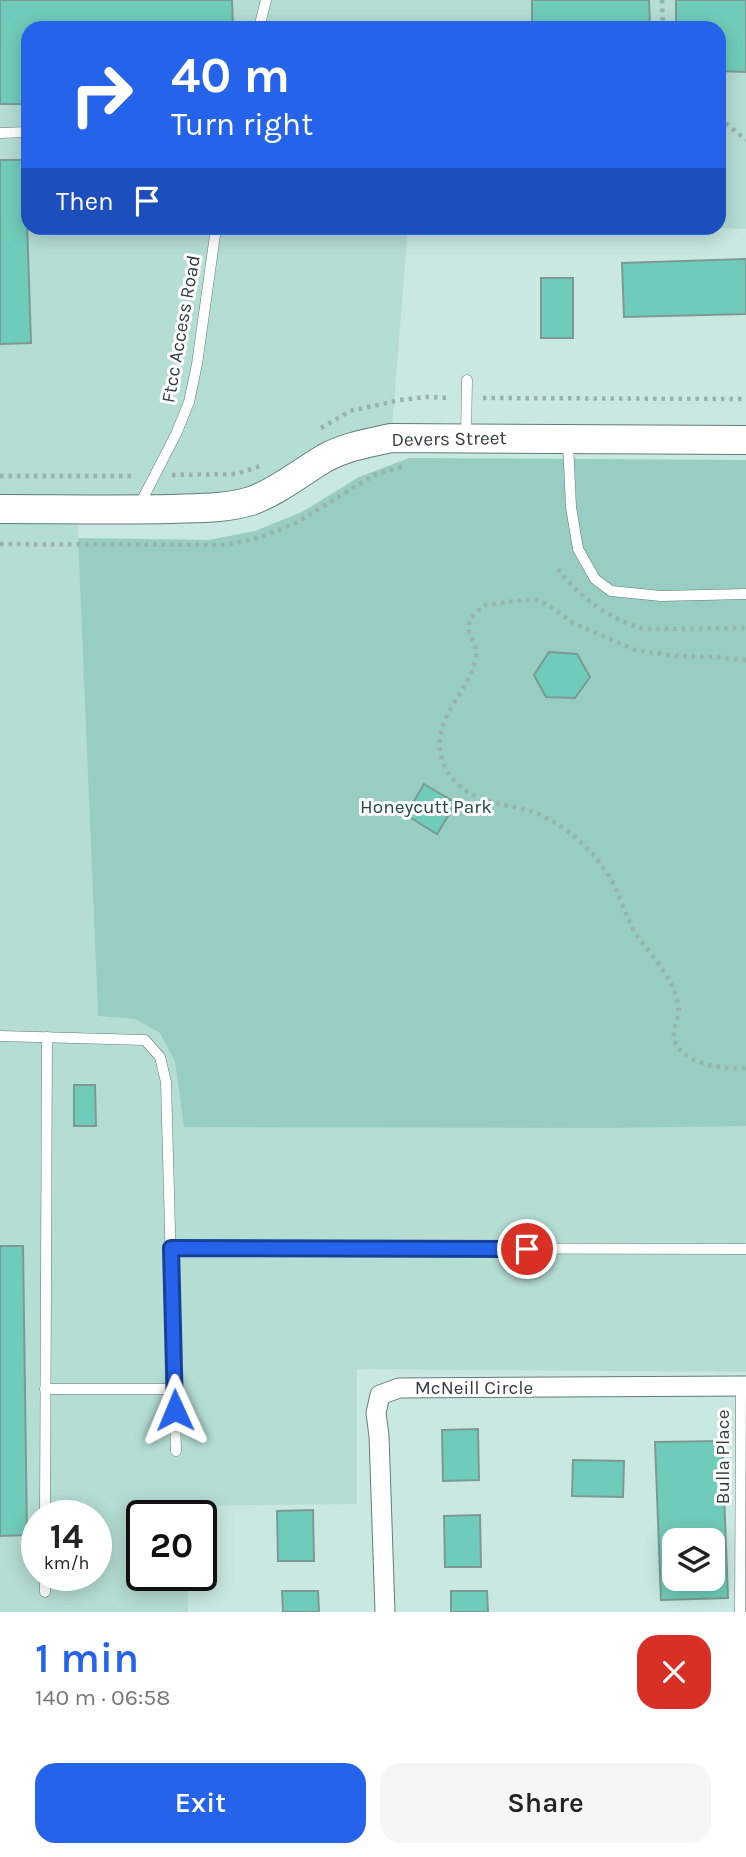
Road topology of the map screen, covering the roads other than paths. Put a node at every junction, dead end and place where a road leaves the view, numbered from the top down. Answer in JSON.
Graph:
{"nodes":[{"id":1,"x":265,"y":0,"type":"edge"},
{"id":2,"x":260,"y":21,"type":"edge"},
{"id":3,"x":21,"y":132,"type":"edge"},
{"id":4,"x":0,"y":133,"type":"edge"},
{"id":5,"x":215,"y":235,"type":"edge"},
{"id":6,"x":467,"y":380,"type":"dead end"},
{"id":7,"x":466,"y":437,"type":"junction"},
{"id":8,"x":568,"y":438,"type":"junction"},
{"id":9,"x":746,"y":439,"type":"edge"},
{"id":10,"x":0,"y":509,"type":"edge"},
{"id":11,"x":138,"y":510,"type":"junction"},
{"id":12,"x":746,"y":594,"type":"edge"},
{"id":13,"x":0,"y":1036,"type":"edge"},
{"id":14,"x":47,"y":1037,"type":"junction"},
{"id":15,"x":171,"y":1248,"type":"junction"},
{"id":16,"x":746,"y":1249,"type":"edge"},
{"id":17,"x":743,"y":1387,"type":"edge"},
{"id":18,"x":174,"y":1389,"type":"junction"},
{"id":19,"x":46,"y":1390,"type":"junction"},
{"id":20,"x":176,"y":1451,"type":"dead end"},
{"id":21,"x":45,"y":1500,"type":"edge"},
{"id":22,"x":385,"y":1612,"type":"edge"},
{"id":23,"x":740,"y":1612,"type":"edge"}],
"edges":[{"from":1,"to":2,"type":"lane"},
{"from":3,"to":4,"type":"lane"},
{"from":5,"to":11,"type":"lane","name":"Ftcc Access Road"},
{"from":6,"to":7,"type":"lane"},
{"from":7,"to":8,"type":"street","name":"Devers Street"},
{"from":7,"to":11,"type":"street","name":"Devers Street"},
{"from":8,"to":9,"type":"street","name":"Devers Street"},
{"from":8,"to":12,"type":"lane"},
{"from":10,"to":11,"type":"street","name":"Devers Street"},
{"from":13,"to":14,"type":"lane"},
{"from":14,"to":15,"type":"lane"},
{"from":14,"to":19,"type":"lane"},
{"from":15,"to":16,"type":"lane"},
{"from":15,"to":18,"type":"lane"},
{"from":17,"to":22,"type":"street","name":"McNeill Circle"},
{"from":17,"to":23,"type":"lane","name":"Bulla Place"},
{"from":18,"to":19,"type":"lane"},
{"from":18,"to":20,"type":"lane"},
{"from":19,"to":21,"type":"lane"}]}
